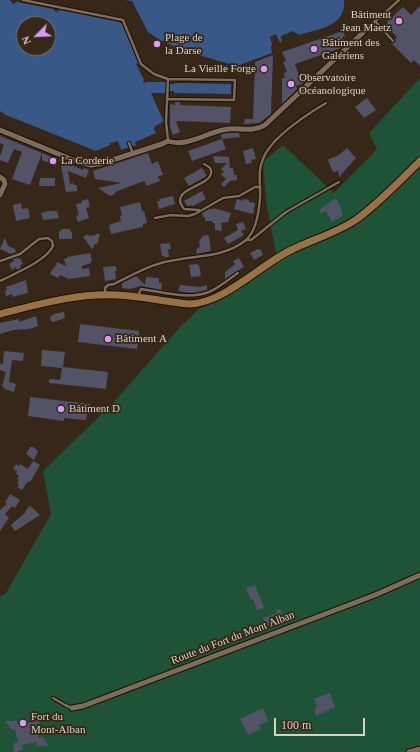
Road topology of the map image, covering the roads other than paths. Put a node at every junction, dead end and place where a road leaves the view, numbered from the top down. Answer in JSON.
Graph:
{"nodes":[{"id":1,"x":23,"y":0,"type":"edge"},
{"id":2,"x":398,"y":0,"type":"edge"},
{"id":3,"x":375,"y":22,"type":"junction"},
{"id":4,"x":370,"y":26,"type":"joint"},
{"id":5,"x":393,"y":41,"type":"dead end"},
{"id":6,"x":168,"y":80,"type":"junction"},
{"id":7,"x":168,"y":98,"type":"junction"},
{"id":8,"x":326,"y":103,"type":"dead end"},
{"id":9,"x":0,"y":130,"type":"edge"},
{"id":10,"x":168,"y":141,"type":"junction"},
{"id":11,"x":129,"y":143,"type":"dead end"},
{"id":12,"x":133,"y":154,"type":"junction"},
{"id":13,"x":420,"y":161,"type":"edge"},
{"id":14,"x":204,"y":164,"type":"dead end"},
{"id":15,"x":0,"y":177,"type":"edge"},
{"id":16,"x":339,"y":182,"type":"dead end"},
{"id":17,"x":260,"y":187,"type":"junction"},
{"id":18,"x":0,"y":195,"type":"edge"},
{"id":19,"x":200,"y":210,"type":"junction"},
{"id":20,"x":155,"y":218,"type":"dead end"},
{"id":21,"x":246,"y":240,"type":"junction"},
{"id":22,"x":0,"y":261,"type":"edge"},
{"id":23,"x":238,"y":273,"type":"dead end"},
{"id":24,"x":0,"y":281,"type":"edge"},
{"id":25,"x":105,"y":294,"type":"junction"},
{"id":26,"x":138,"y":296,"type":"junction"},
{"id":27,"x":0,"y":314,"type":"edge"},
{"id":28,"x":420,"y":575,"type":"edge"},
{"id":29,"x":53,"y":698,"type":"dead end"},
{"id":30,"x":72,"y":708,"type":"joint"},
{"id":31,"x":420,"y":749,"type":"edge"},
{"id":32,"x":409,"y":752,"type":"edge"}],
"edges":[{"from":1,"to":6,"type":"lane"},
{"from":2,"to":3,"type":"lane"},
{"from":3,"to":4,"type":"lane"},
{"from":3,"to":5,"type":"lane"},
{"from":4,"to":10,"type":"street"},
{"from":6,"to":7,"type":"lane"},
{"from":6,"to":7,"type":"lane"},
{"from":7,"to":10,"type":"lane"},
{"from":8,"to":17,"type":"lane"},
{"from":9,"to":12,"type":"street"},
{"from":10,"to":12,"type":"street"},
{"from":11,"to":12,"type":"lane"},
{"from":13,"to":26,"type":"main road"},
{"from":14,"to":19,"type":"lane"},
{"from":15,"to":18,"type":"street"},
{"from":16,"to":21,"type":"lane"},
{"from":17,"to":19,"type":"lane"},
{"from":17,"to":21,"type":"lane"},
{"from":19,"to":20,"type":"lane"},
{"from":21,"to":25,"type":"lane"},
{"from":22,"to":24,"type":"lane"},
{"from":23,"to":26,"type":"lane"},
{"from":25,"to":26,"type":"main road"},
{"from":25,"to":27,"type":"main road"},
{"from":28,"to":30,"type":"street","name":"Route du Fort du Mont Alban"},
{"from":29,"to":30,"type":"lane","name":"Route du Fort du Mont Alban"},
{"from":31,"to":32,"type":"street"}]}
